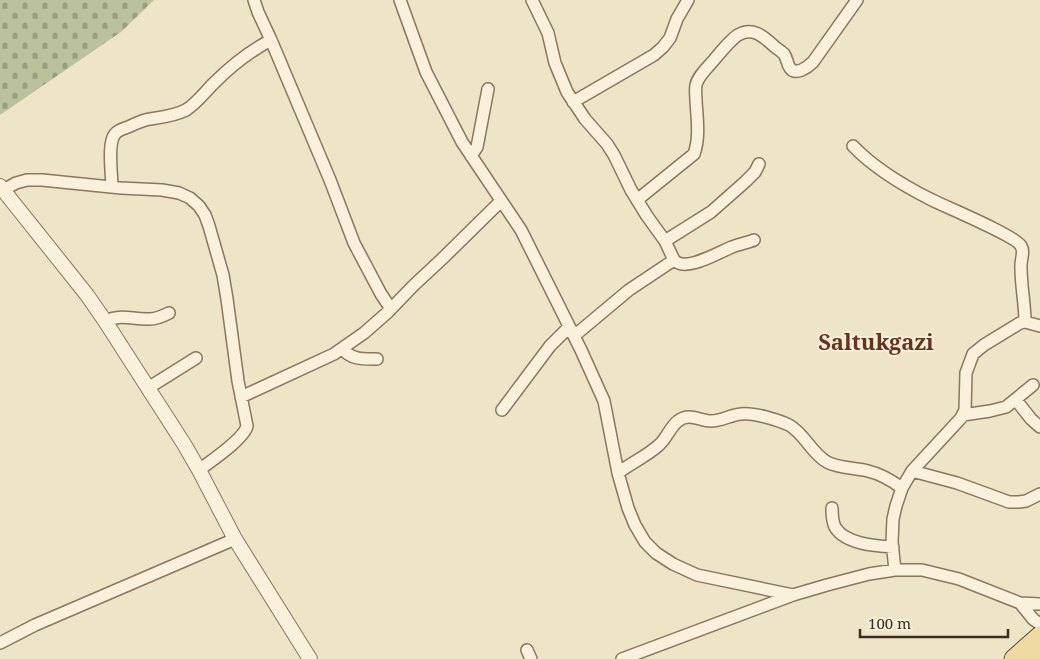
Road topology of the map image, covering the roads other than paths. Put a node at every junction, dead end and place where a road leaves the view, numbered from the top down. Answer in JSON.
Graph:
{"nodes":[{"id":1,"x":254,"y":0,"type":"edge"},
{"id":2,"x":400,"y":0,"type":"edge"},
{"id":3,"x":532,"y":0,"type":"edge"},
{"id":4,"x":688,"y":0,"type":"edge"},
{"id":5,"x":858,"y":0,"type":"edge"},
{"id":6,"x":272,"y":40,"type":"junction"},
{"id":7,"x":488,"y":89,"type":"dead end"},
{"id":8,"x":573,"y":102,"type":"junction"},
{"id":9,"x":853,"y":146,"type":"dead end"},
{"id":10,"x":471,"y":156,"type":"junction"},
{"id":11,"x":759,"y":164,"type":"dead end"},
{"id":12,"x":112,"y":187,"type":"junction"},
{"id":13,"x":2,"y":188,"type":"edge"},
{"id":14,"x":637,"y":200,"type":"junction"},
{"id":15,"x":501,"y":201,"type":"junction"},
{"id":16,"x":754,"y":240,"type":"dead end"},
{"id":17,"x":666,"y":241,"type":"junction"},
{"id":18,"x":674,"y":260,"type":"junction"},
{"id":19,"x":392,"y":309,"type":"junction"},
{"id":20,"x":169,"y":314,"type":"dead end"},
{"id":21,"x":106,"y":321,"type":"junction"},
{"id":22,"x":1025,"y":322,"type":"junction"},
{"id":23,"x":1040,"y":326,"type":"edge"},
{"id":24,"x":571,"y":332,"type":"junction"},
{"id":25,"x":342,"y":349,"type":"junction"},
{"id":26,"x":196,"y":358,"type":"dead end"},
{"id":27,"x":377,"y":359,"type":"dead end"},
{"id":28,"x":1034,"y":385,"type":"dead end"},
{"id":29,"x":148,"y":388,"type":"junction"},
{"id":30,"x":241,"y":396,"type":"junction"},
{"id":31,"x":1016,"y":400,"type":"junction"},
{"id":32,"x":502,"y":410,"type":"dead end"},
{"id":33,"x":963,"y":414,"type":"junction"},
{"id":34,"x":1040,"y":428,"type":"edge"},
{"id":35,"x":199,"y":470,"type":"junction"},
{"id":36,"x":912,"y":471,"type":"junction"},
{"id":37,"x":618,"y":473,"type":"junction"},
{"id":38,"x":902,"y":488,"type":"junction"},
{"id":39,"x":1040,"y":494,"type":"edge"},
{"id":40,"x":832,"y":508,"type":"dead end"},
{"id":41,"x":235,"y":539,"type":"junction"},
{"id":42,"x":892,"y":547,"type":"junction"},
{"id":43,"x":896,"y":570,"type":"junction"},
{"id":44,"x":793,"y":595,"type":"junction"},
{"id":45,"x":1020,"y":603,"type":"junction"},
{"id":46,"x":1040,"y":604,"type":"edge"},
{"id":47,"x":1040,"y":624,"type":"edge"},
{"id":48,"x":1040,"y":636,"type":"edge"},
{"id":49,"x":0,"y":642,"type":"edge"},
{"id":50,"x":1040,"y":656,"type":"edge"},
{"id":51,"x":310,"y":659,"type":"edge"},
{"id":52,"x":622,"y":659,"type":"edge"},
{"id":53,"x":1014,"y":659,"type":"edge"},
{"id":54,"x":1037,"y":659,"type":"edge"}],
"edges":[{"from":1,"to":6,"type":"street"},
{"from":2,"to":10,"type":"street"},
{"from":3,"to":8,"type":"street"},
{"from":4,"to":8,"type":"street"},
{"from":5,"to":14,"type":"street"},
{"from":6,"to":12,"type":"street"},
{"from":6,"to":19,"type":"street"},
{"from":7,"to":10,"type":"street"},
{"from":8,"to":14,"type":"street"},
{"from":9,"to":22,"type":"street"},
{"from":10,"to":15,"type":"street"},
{"from":11,"to":17,"type":"street"},
{"from":12,"to":13,"type":"street"},
{"from":12,"to":30,"type":"street"},
{"from":13,"to":21,"type":"street"},
{"from":14,"to":17,"type":"street"},
{"from":15,"to":19,"type":"street"},
{"from":15,"to":24,"type":"street"},
{"from":16,"to":18,"type":"street"},
{"from":17,"to":18,"type":"street"},
{"from":18,"to":24,"type":"street"},
{"from":19,"to":25,"type":"street"},
{"from":20,"to":21,"type":"street"},
{"from":21,"to":29,"type":"street"},
{"from":22,"to":23,"type":"street"},
{"from":22,"to":33,"type":"street"},
{"from":24,"to":32,"type":"street"},
{"from":24,"to":37,"type":"street"},
{"from":25,"to":27,"type":"street"},
{"from":25,"to":30,"type":"street"},
{"from":26,"to":29,"type":"street"},
{"from":28,"to":31,"type":"street"},
{"from":29,"to":35,"type":"street"},
{"from":30,"to":35,"type":"street"},
{"from":31,"to":33,"type":"street"},
{"from":31,"to":34,"type":"street"},
{"from":33,"to":36,"type":"street"},
{"from":35,"to":41,"type":"street"},
{"from":36,"to":38,"type":"street"},
{"from":36,"to":39,"type":"street"},
{"from":37,"to":38,"type":"street"},
{"from":37,"to":44,"type":"street"},
{"from":38,"to":42,"type":"street"},
{"from":40,"to":42,"type":"street"},
{"from":41,"to":49,"type":"street"},
{"from":41,"to":51,"type":"street"},
{"from":42,"to":43,"type":"street"},
{"from":43,"to":44,"type":"street"},
{"from":43,"to":45,"type":"street"},
{"from":44,"to":52,"type":"street"},
{"from":45,"to":46,"type":"street"},
{"from":45,"to":47,"type":"street"},
{"from":48,"to":53,"type":"main road"},
{"from":50,"to":54,"type":"main road"}]}
